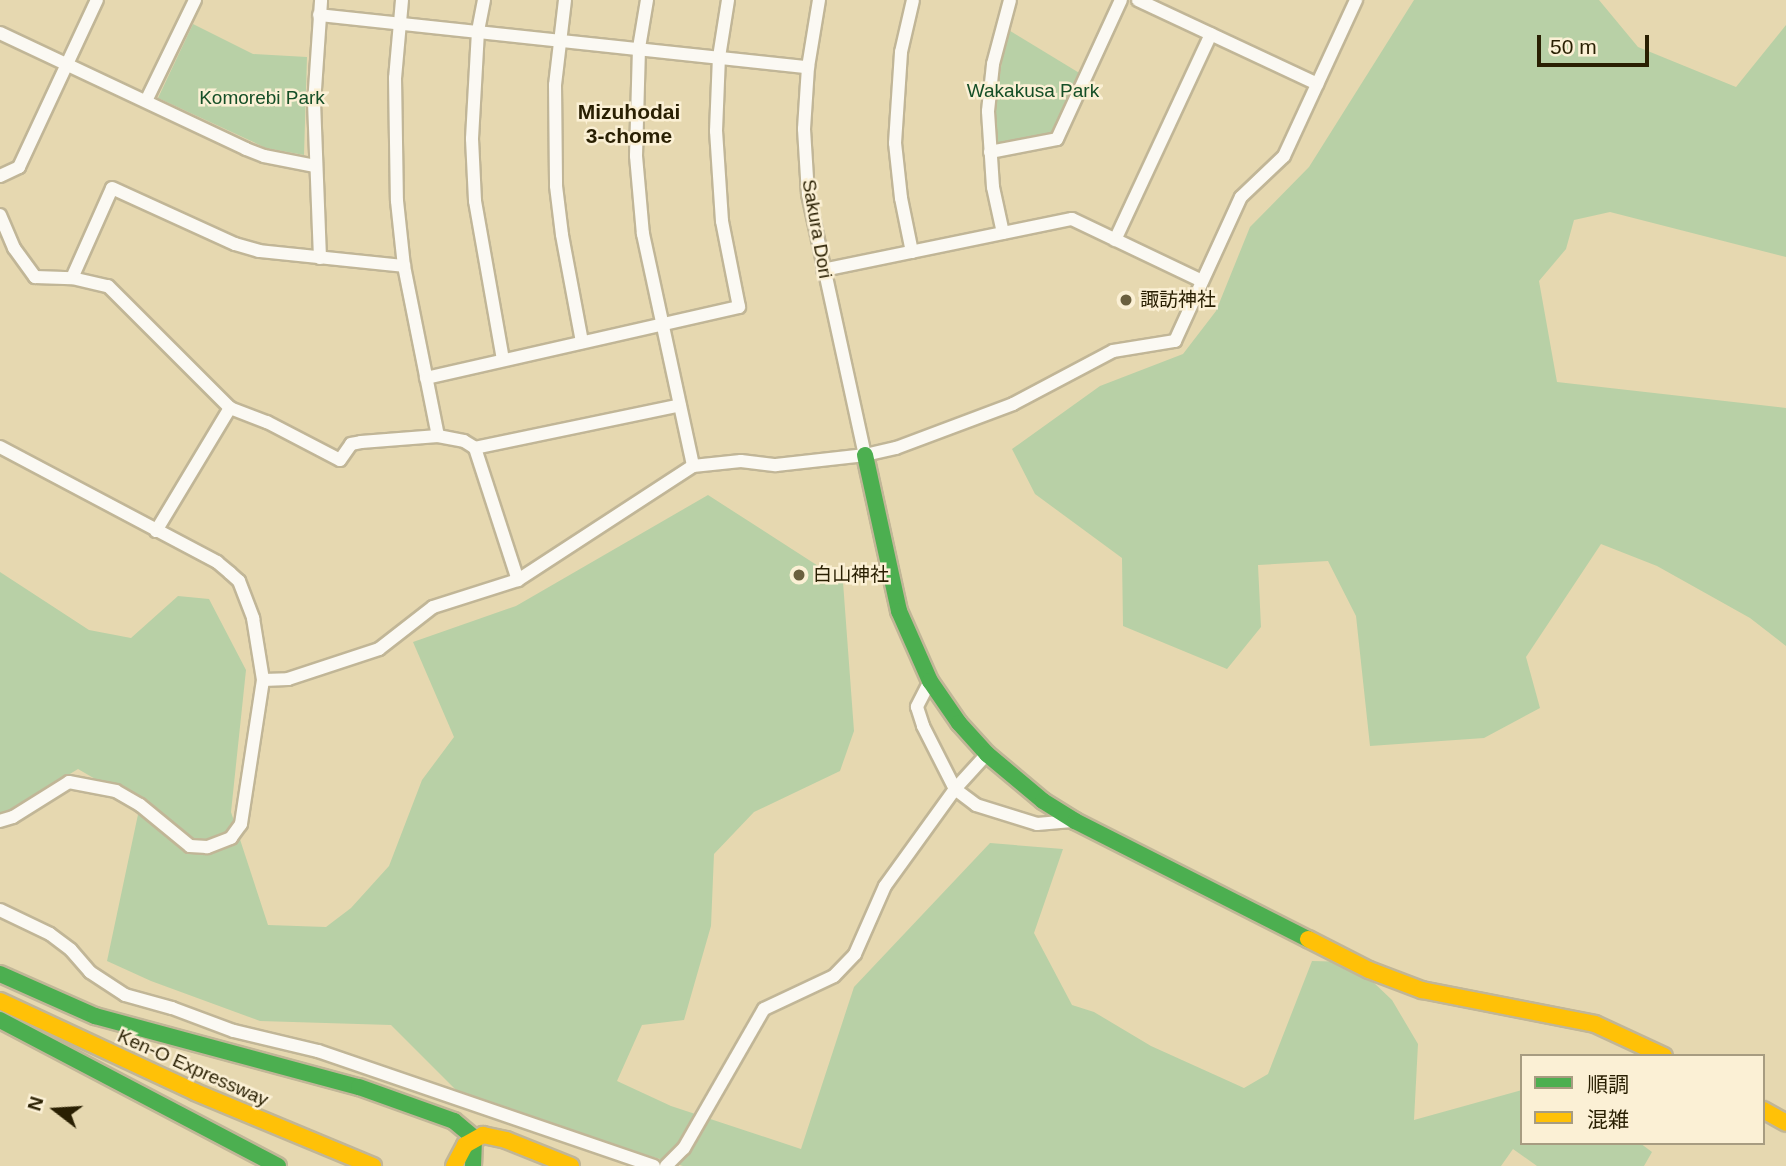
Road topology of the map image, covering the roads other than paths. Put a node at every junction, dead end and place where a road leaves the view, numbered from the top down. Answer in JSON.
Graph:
{"nodes":[{"id":1,"x":97,"y":0,"type":"edge"},
{"id":2,"x":195,"y":0,"type":"edge"},
{"id":3,"x":321,"y":0,"type":"edge"},
{"id":4,"x":402,"y":0,"type":"edge"},
{"id":5,"x":484,"y":0,"type":"edge"},
{"id":6,"x":565,"y":0,"type":"edge"},
{"id":7,"x":647,"y":0,"type":"edge"},
{"id":8,"x":728,"y":0,"type":"edge"},
{"id":9,"x":819,"y":0,"type":"edge"},
{"id":10,"x":913,"y":0,"type":"edge"},
{"id":11,"x":1010,"y":0,"type":"edge"},
{"id":12,"x":1121,"y":0,"type":"edge"},
{"id":13,"x":1138,"y":0,"type":"edge"},
{"id":14,"x":1356,"y":0,"type":"edge"},
{"id":15,"x":319,"y":15,"type":"junction"},
{"id":16,"x":399,"y":23,"type":"junction"},
{"id":17,"x":478,"y":31,"type":"junction"},
{"id":18,"x":0,"y":33,"type":"edge"},
{"id":19,"x":1211,"y":34,"type":"junction"},
{"id":20,"x":559,"y":40,"type":"junction"},
{"id":21,"x":639,"y":48,"type":"junction"},
{"id":22,"x":719,"y":57,"type":"junction"},
{"id":23,"x":66,"y":65,"type":"junction"},
{"id":24,"x":808,"y":67,"type":"junction"},
{"id":25,"x":1317,"y":85,"type":"junction"},
{"id":26,"x":146,"y":101,"type":"junction"},
{"id":27,"x":990,"y":152,"type":"junction"},
{"id":28,"x":315,"y":166,"type":"junction"},
{"id":29,"x":0,"y":176,"type":"edge"},
{"id":30,"x":0,"y":215,"type":"edge"},
{"id":31,"x":1003,"y":233,"type":"junction"},
{"id":32,"x":1115,"y":240,"type":"junction"},
{"id":33,"x":912,"y":252,"type":"junction"},
{"id":34,"x":320,"y":258,"type":"junction"},
{"id":35,"x":404,"y":267,"type":"junction"},
{"id":36,"x":823,"y":270,"type":"junction"},
{"id":37,"x":72,"y":278,"type":"junction"},
{"id":38,"x":1202,"y":281,"type":"junction"},
{"id":39,"x":662,"y":326,"type":"junction"},
{"id":40,"x":582,"y":342,"type":"junction"},
{"id":41,"x":503,"y":359,"type":"junction"},
{"id":42,"x":426,"y":378,"type":"junction"},
{"id":43,"x":680,"y":405,"type":"junction"},
{"id":44,"x":230,"y":408,"type":"junction"},
{"id":45,"x":438,"y":436,"type":"junction"},
{"id":46,"x":0,"y":447,"type":"edge"},
{"id":47,"x":475,"y":448,"type":"junction"},
{"id":48,"x":865,"y":455,"type":"junction"},
{"id":49,"x":694,"y":466,"type":"junction"},
{"id":50,"x":156,"y":531,"type":"junction"},
{"id":51,"x":518,"y":580,"type":"junction"},
{"id":52,"x":263,"y":680,"type":"junction"},
{"id":53,"x":930,"y":681,"type":"junction"},
{"id":54,"x":987,"y":754,"type":"junction"},
{"id":55,"x":955,"y":789,"type":"junction"},
{"id":56,"x":0,"y":821,"type":"edge"},
{"id":57,"x":1075,"y":821,"type":"junction"},
{"id":58,"x":0,"y":910,"type":"edge"},
{"id":59,"x":0,"y":974,"type":"edge"},
{"id":60,"x":0,"y":1001,"type":"edge"},
{"id":61,"x":0,"y":1010,"type":"edge"},
{"id":62,"x":0,"y":1020,"type":"edge"},
{"id":63,"x":1660,"y":1054,"type":"edge"},
{"id":64,"x":1765,"y":1111,"type":"edge"},
{"id":65,"x":1786,"y":1123,"type":"edge"},
{"id":66,"x":474,"y":1138,"type":"junction"},
{"id":67,"x":456,"y":1161,"type":"edge"},
{"id":68,"x":473,"y":1164,"type":"edge"},
{"id":69,"x":278,"y":1166,"type":"edge"},
{"id":70,"x":343,"y":1166,"type":"edge"},
{"id":71,"x":373,"y":1166,"type":"edge"},
{"id":72,"x":571,"y":1166,"type":"edge"},
{"id":73,"x":654,"y":1166,"type":"edge"},
{"id":74,"x":666,"y":1166,"type":"edge"}],
"edges":[{"from":1,"to":23,"type":"street"},
{"from":2,"to":26,"type":"street"},
{"from":3,"to":15,"type":"street"},
{"from":4,"to":16,"type":"street"},
{"from":5,"to":17,"type":"street"},
{"from":6,"to":20,"type":"street"},
{"from":7,"to":21,"type":"street"},
{"from":8,"to":22,"type":"street"},
{"from":9,"to":24,"type":"street","name":"Sakura Dori"},
{"from":10,"to":33,"type":"street"},
{"from":11,"to":27,"type":"street"},
{"from":12,"to":27,"type":"street"},
{"from":13,"to":19,"type":"street"},
{"from":14,"to":25,"type":"street"},
{"from":15,"to":16,"type":"street"},
{"from":15,"to":28,"type":"street"},
{"from":16,"to":17,"type":"street"},
{"from":16,"to":35,"type":"street"},
{"from":17,"to":20,"type":"street"},
{"from":17,"to":41,"type":"street"},
{"from":18,"to":23,"type":"street"},
{"from":19,"to":25,"type":"street"},
{"from":19,"to":32,"type":"street"},
{"from":20,"to":21,"type":"street"},
{"from":20,"to":40,"type":"street"},
{"from":21,"to":22,"type":"street"},
{"from":21,"to":39,"type":"street"},
{"from":22,"to":24,"type":"street"},
{"from":22,"to":39,"type":"street"},
{"from":23,"to":26,"type":"street"},
{"from":23,"to":29,"type":"street"},
{"from":24,"to":36,"type":"street","name":"Sakura Dori"},
{"from":25,"to":38,"type":"street"},
{"from":26,"to":28,"type":"street"},
{"from":27,"to":31,"type":"street"},
{"from":28,"to":34,"type":"street"},
{"from":30,"to":37,"type":"street"},
{"from":31,"to":32,"type":"street"},
{"from":31,"to":33,"type":"street"},
{"from":32,"to":38,"type":"street"},
{"from":33,"to":36,"type":"street"},
{"from":34,"to":35,"type":"street"},
{"from":34,"to":37,"type":"street"},
{"from":35,"to":42,"type":"street"},
{"from":36,"to":48,"type":"street","name":"Sakura Dori"},
{"from":37,"to":44,"type":"street"},
{"from":38,"to":48,"type":"street"},
{"from":39,"to":40,"type":"street"},
{"from":39,"to":43,"type":"street"},
{"from":40,"to":41,"type":"street"},
{"from":41,"to":42,"type":"street"},
{"from":42,"to":45,"type":"street"},
{"from":43,"to":47,"type":"street"},
{"from":43,"to":49,"type":"street"},
{"from":44,"to":45,"type":"street"},
{"from":44,"to":50,"type":"street"},
{"from":45,"to":47,"type":"street"},
{"from":46,"to":50,"type":"street"},
{"from":47,"to":51,"type":"street"},
{"from":48,"to":49,"type":"street"},
{"from":48,"to":53,"type":"main road"},
{"from":49,"to":51,"type":"street"},
{"from":50,"to":52,"type":"street"},
{"from":51,"to":52,"type":"street"},
{"from":52,"to":56,"type":"street"},
{"from":53,"to":54,"type":"main road"},
{"from":53,"to":55,"type":"street"},
{"from":54,"to":55,"type":"street"},
{"from":54,"to":57,"type":"main road"},
{"from":55,"to":57,"type":"street"},
{"from":55,"to":74,"type":"street"},
{"from":57,"to":63,"type":"main road"},
{"from":58,"to":73,"type":"street"},
{"from":59,"to":66,"type":"main road"},
{"from":60,"to":71,"type":"main road","name":"Ken-O Expressway"},
{"from":61,"to":70,"type":"main road","name":"Ken-O Expressway"},
{"from":62,"to":69,"type":"main road"},
{"from":64,"to":65,"type":"main road"},
{"from":66,"to":67,"type":"main road"},
{"from":66,"to":68,"type":"main road"},
{"from":66,"to":72,"type":"main road"}]}
